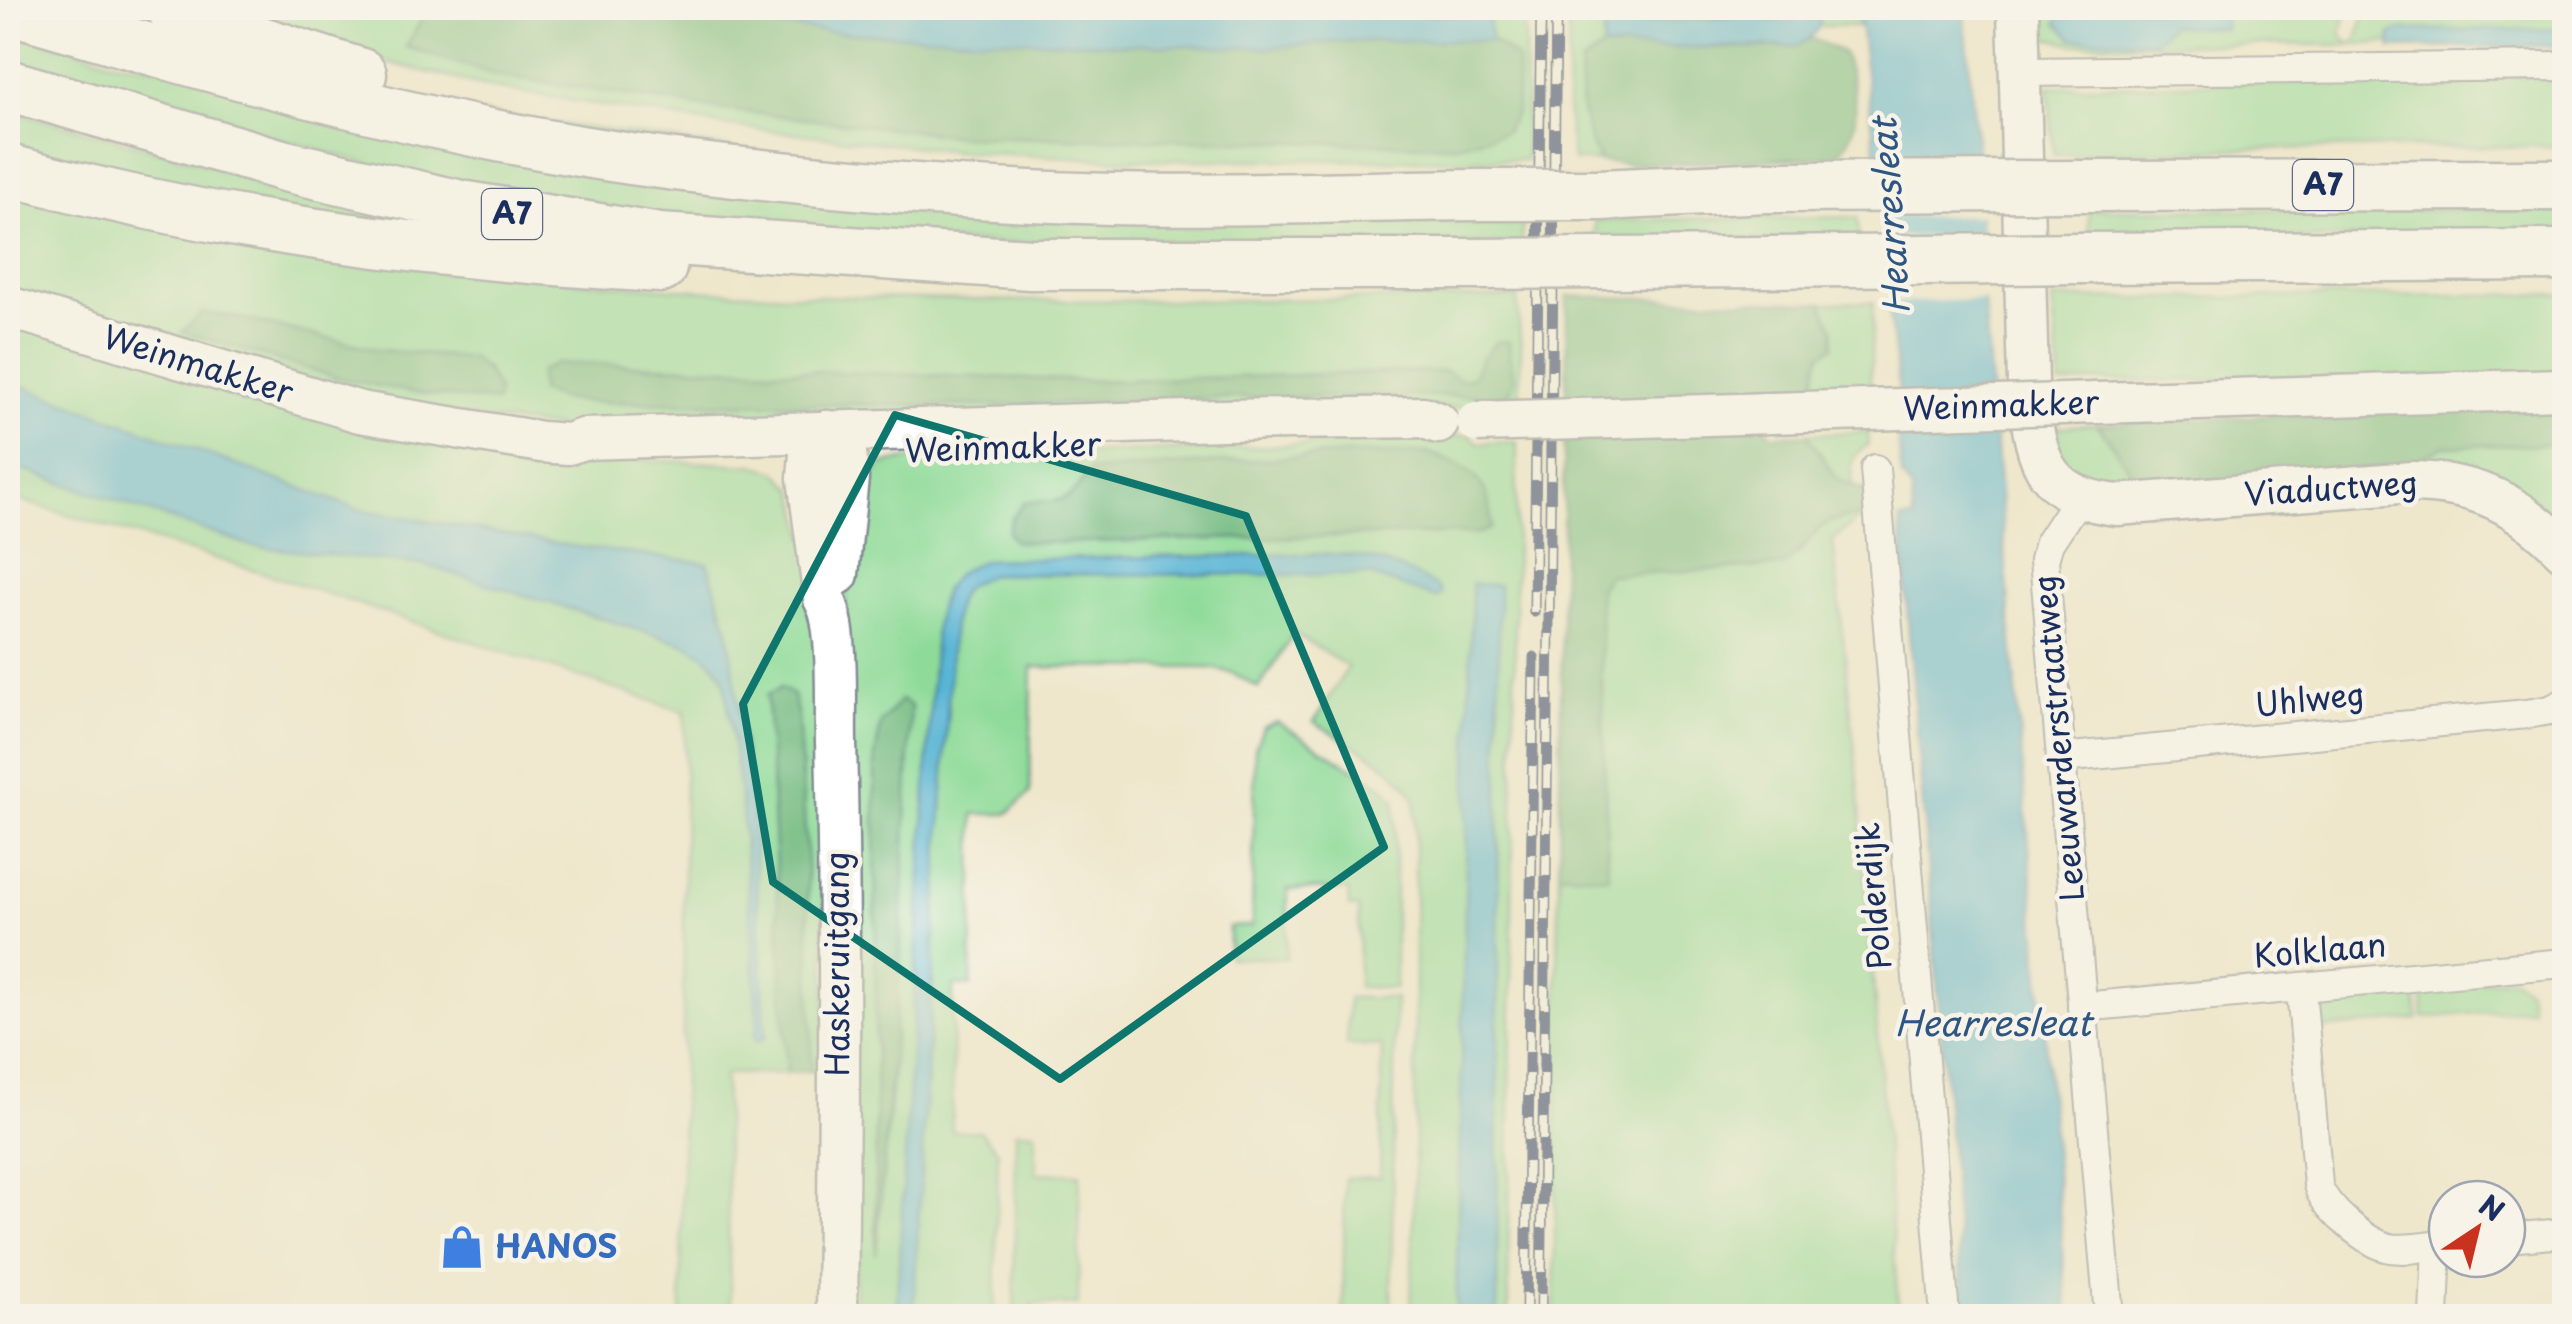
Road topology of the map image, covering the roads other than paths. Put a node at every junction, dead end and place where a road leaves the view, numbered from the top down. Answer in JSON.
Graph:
{"nodes":[{"id":1,"x":8,"y":8,"type":"edge"},
{"id":2,"x":172,"y":8,"type":"edge"},
{"id":3,"x":2018,"y":8,"type":"edge"},
{"id":4,"x":2564,"y":66,"type":"edge"},
{"id":5,"x":2019,"y":72,"type":"junction"},
{"id":6,"x":8,"y":85,"type":"edge"},
{"id":7,"x":673,"y":165,"type":"junction"},
{"id":8,"x":8,"y":170,"type":"edge"},
{"id":9,"x":2564,"y":184,"type":"edge"},
{"id":10,"x":2564,"y":255,"type":"edge"},
{"id":11,"x":1030,"y":264,"type":"junction"},
{"id":12,"x":8,"y":308,"type":"edge"},
{"id":13,"x":2564,"y":388,"type":"edge"},
{"id":14,"x":827,"y":446,"type":"junction"},
{"id":15,"x":1876,"y":469,"type":"dead end"},
{"id":16,"x":2079,"y":498,"type":"junction"},
{"id":17,"x":2564,"y":550,"type":"edge"},
{"id":18,"x":2564,"y":703,"type":"edge"},
{"id":19,"x":2060,"y":758,"type":"junction"},
{"id":20,"x":2564,"y":963,"type":"edge"},
{"id":21,"x":2300,"y":988,"type":"junction"},
{"id":22,"x":2082,"y":1007,"type":"junction"},
{"id":23,"x":2564,"y":1233,"type":"edge"},
{"id":24,"x":2527,"y":1236,"type":"edge"},
{"id":25,"x":2427,"y":1245,"type":"edge"},
{"id":26,"x":2438,"y":1279,"type":"edge"},
{"id":27,"x":837,"y":1316,"type":"edge"},
{"id":28,"x":1945,"y":1316,"type":"edge"},
{"id":29,"x":2109,"y":1316,"type":"edge"},
{"id":30,"x":2434,"y":1316,"type":"edge"}],
"edges":[{"from":1,"to":7,"type":"highway","number":"A7"},
{"from":2,"to":7,"type":"highway","number":"A7"},
{"from":3,"to":5,"type":"main road"},
{"from":4,"to":5,"type":"street"},
{"from":5,"to":16,"type":"main road"},
{"from":6,"to":11,"type":"highway","number":"A7"},
{"from":7,"to":9,"type":"highway","number":"A7","bridge":true},
{"from":8,"to":11,"type":"highway","number":"A7"},
{"from":10,"to":11,"type":"highway","number":"A7","bridge":true},
{"from":12,"to":14,"type":"main road","name":"Weinmakker"},
{"from":13,"to":14,"type":"main road","name":"Weinmakker","bridge":true},
{"from":14,"to":27,"type":"main road","name":"Haskeruitgang"},
{"from":15,"to":28,"type":"street","name":"Polderdijk"},
{"from":16,"to":17,"type":"main road","name":"Viaductweg"},
{"from":16,"to":19,"type":"street","name":"Leeuwarderstraatweg"},
{"from":18,"to":19,"type":"street","name":"Uhlweg"},
{"from":19,"to":22,"type":"street","name":"Leeuwarderstraatweg"},
{"from":20,"to":21,"type":"street","name":"Kolklaan"},
{"from":21,"to":22,"type":"street","name":"Kolklaan"},
{"from":21,"to":25,"type":"street"},
{"from":22,"to":29,"type":"street","name":"Leeuwarderstraatweg"},
{"from":23,"to":24,"type":"street"},
{"from":26,"to":30,"type":"street"}]}
